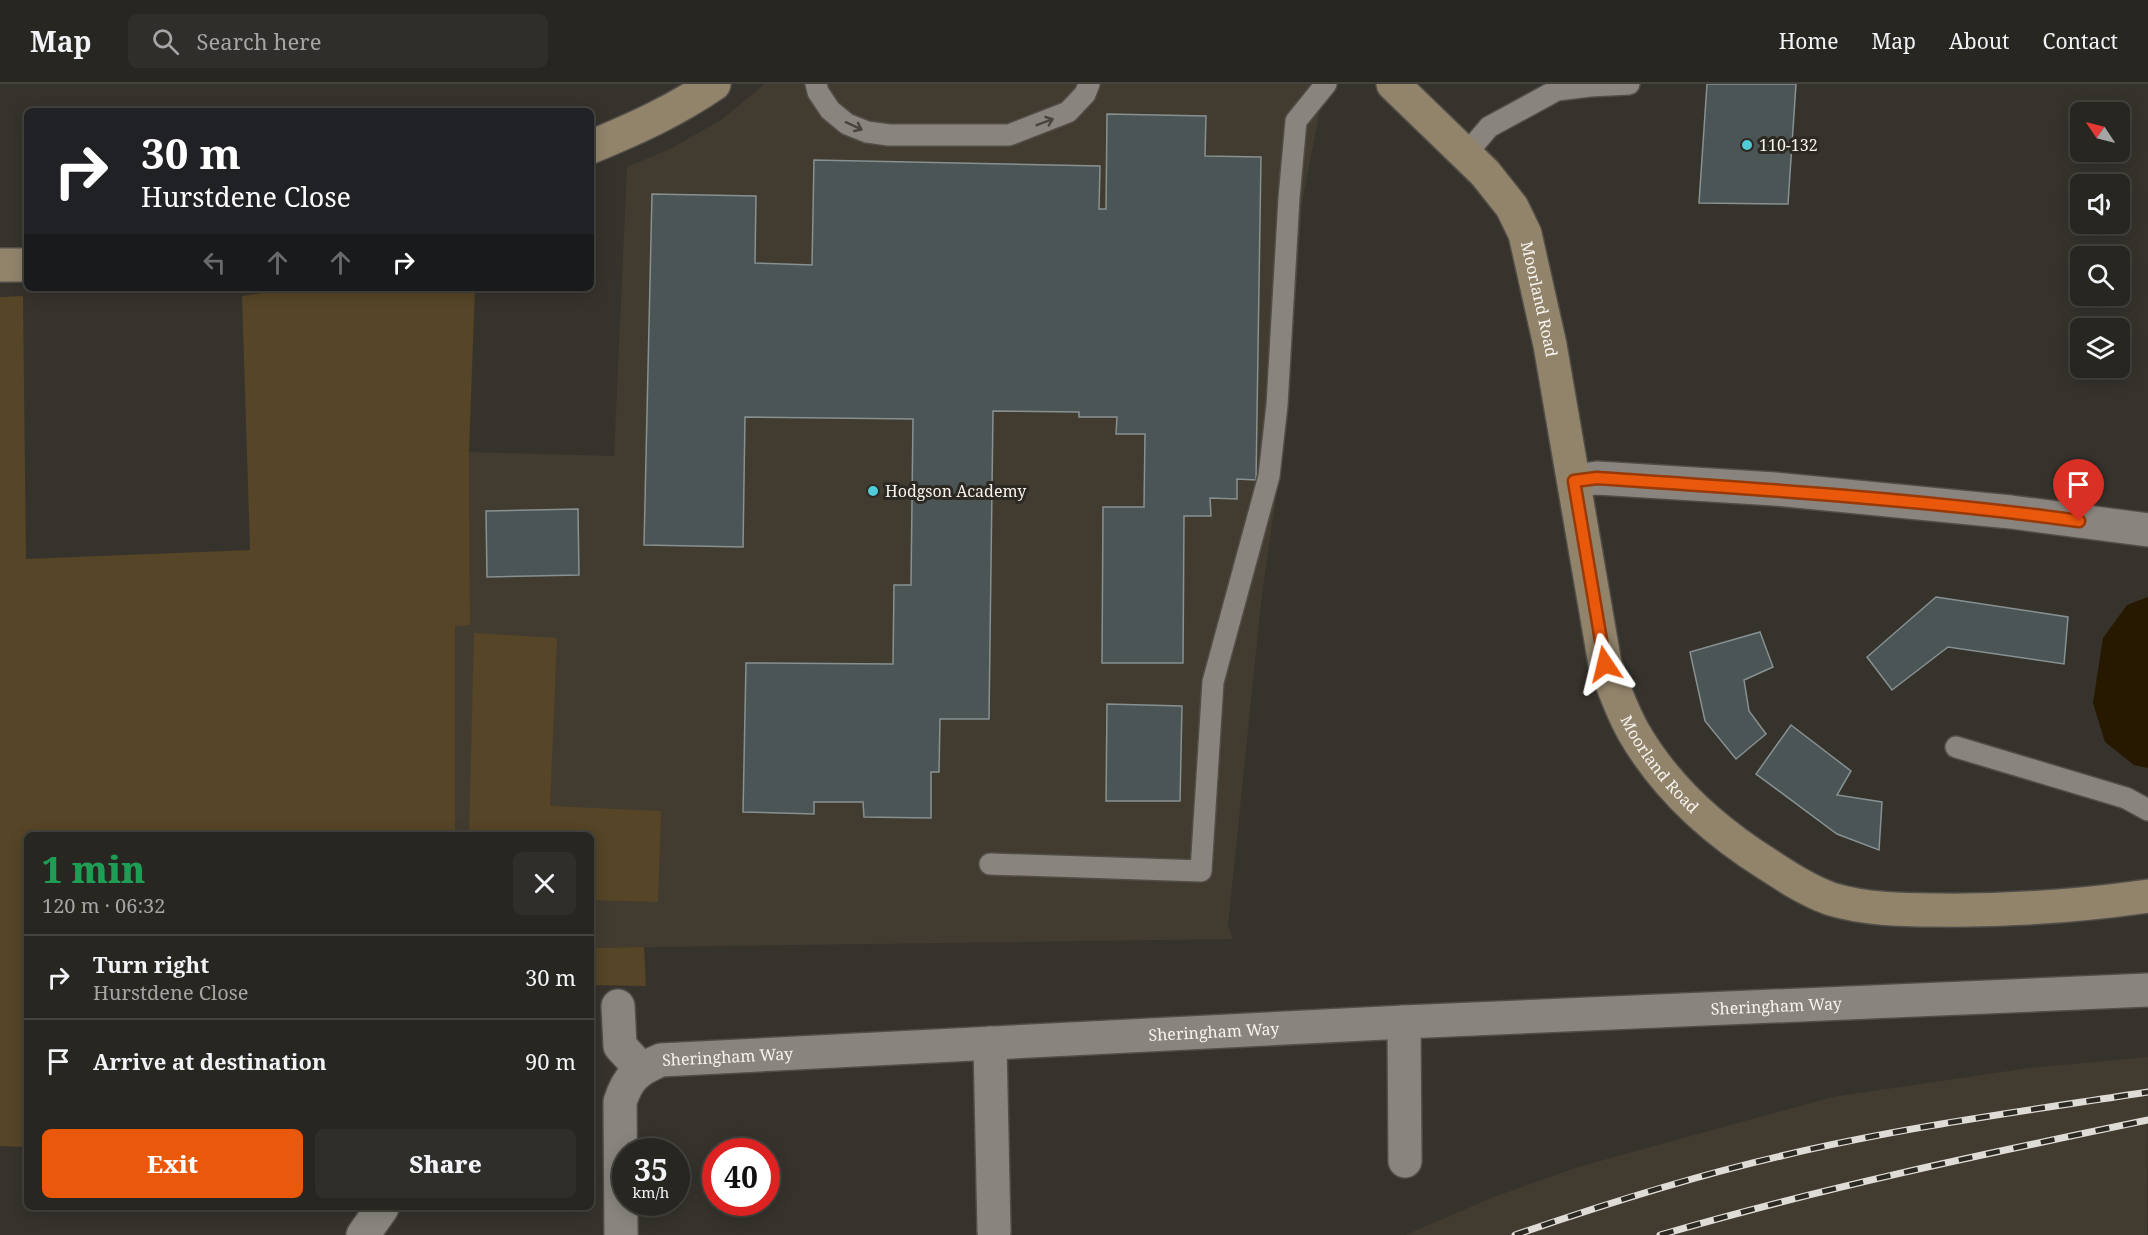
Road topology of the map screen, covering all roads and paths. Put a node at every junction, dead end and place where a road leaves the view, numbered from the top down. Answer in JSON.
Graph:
{"nodes":[{"id":1,"x":714,"y":84,"type":"edge"},
{"id":2,"x":816,"y":84,"type":"edge"},
{"id":3,"x":1089,"y":84,"type":"edge"},
{"id":4,"x":1326,"y":84,"type":"edge"},
{"id":5,"x":1393,"y":84,"type":"edge"},
{"id":6,"x":1629,"y":84,"type":"edge"},
{"id":7,"x":594,"y":146,"type":"edge"},
{"id":8,"x":1466,"y":154,"type":"junction"},
{"id":9,"x":0,"y":265,"type":"edge"},
{"id":10,"x":24,"y":265,"type":"edge"},
{"id":11,"x":1574,"y":481,"type":"junction"},
{"id":12,"x":2148,"y":530,"type":"edge"},
{"id":13,"x":1956,"y":747,"type":"dead end"},
{"id":14,"x":2148,"y":810,"type":"edge"},
{"id":15,"x":990,"y":864,"type":"dead end"},
{"id":16,"x":2148,"y":896,"type":"edge"},
{"id":17,"x":2148,"y":990,"type":"edge"},
{"id":18,"x":618,"y":1006,"type":"dead end"},
{"id":19,"x":1404,"y":1022,"type":"junction"},
{"id":20,"x":990,"y":1043,"type":"junction"},
{"id":21,"x":641,"y":1069,"type":"junction"},
{"id":22,"x":1405,"y":1161,"type":"dead end"},
{"id":23,"x":381,"y":1210,"type":"edge"},
{"id":24,"x":994,"y":1231,"type":"dead end"},
{"id":25,"x":363,"y":1235,"type":"edge"},
{"id":26,"x":621,"y":1235,"type":"edge"}],
"edges":[{"from":1,"to":7,"type":"street"},
{"from":2,"to":3,"type":"lane","one_way":true},
{"from":4,"to":15,"type":"lane"},
{"from":5,"to":8,"type":"street","name":"Moorland Road"},
{"from":6,"to":8,"type":"lane"},
{"from":8,"to":11,"type":"street","name":"Moorland Road"},
{"from":9,"to":10,"type":"street"},
{"from":11,"to":12,"type":"street"},
{"from":11,"to":16,"type":"street","name":"Moorland Road"},
{"from":13,"to":14,"type":"lane"},
{"from":17,"to":19,"type":"street","name":"Sheringham Way"},
{"from":18,"to":21,"type":"street"},
{"from":19,"to":20,"type":"street","name":"Sheringham Way"},
{"from":19,"to":22,"type":"street"},
{"from":20,"to":21,"type":"street","name":"Sheringham Way"},
{"from":20,"to":24,"type":"street"},
{"from":21,"to":26,"type":"street","name":"Sheringham Way"},
{"from":23,"to":25,"type":"street"}]}
